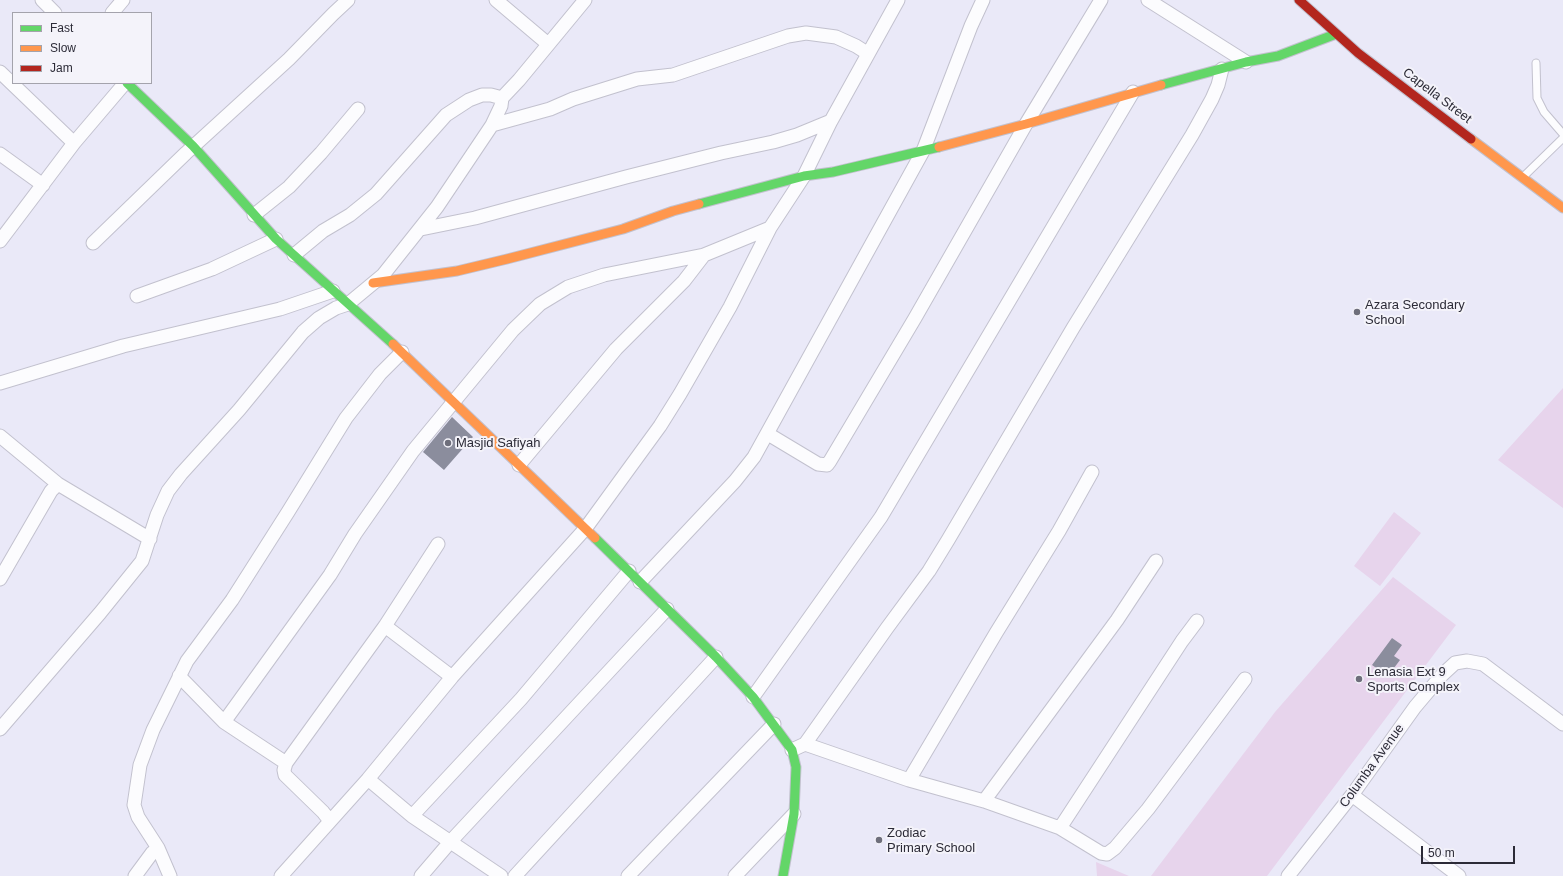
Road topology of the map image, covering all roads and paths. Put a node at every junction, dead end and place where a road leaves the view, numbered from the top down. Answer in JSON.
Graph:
{"nodes":[{"id":1,"x":42,"y":0,"type":"edge"},
{"id":2,"x":348,"y":0,"type":"edge"},
{"id":3,"x":496,"y":0,"type":"edge"},
{"id":4,"x":585,"y":0,"type":"edge"},
{"id":5,"x":898,"y":0,"type":"edge"},
{"id":6,"x":983,"y":0,"type":"edge"},
{"id":7,"x":1101,"y":0,"type":"edge"},
{"id":8,"x":1148,"y":0,"type":"edge"},
{"id":9,"x":1299,"y":0,"type":"edge"},
{"id":10,"x":54,"y":12,"type":"edge"},
{"id":11,"x":1336,"y":34,"type":"junction"},
{"id":12,"x":548,"y":44,"type":"junction"},
{"id":13,"x":868,"y":53,"type":"junction"},
{"id":14,"x":1246,"y":62,"type":"junction"},
{"id":15,"x":1536,"y":63,"type":"dead end"},
{"id":16,"x":1222,"y":69,"type":"junction"},
{"id":17,"x":0,"y":72,"type":"edge"},
{"id":18,"x":12,"y":84,"type":"edge"},
{"id":19,"x":13,"y":84,"type":"edge"},
{"id":20,"x":125,"y":84,"type":"edge"},
{"id":21,"x":127,"y":84,"type":"edge"},
{"id":22,"x":1133,"y":92,"type":"junction"},
{"id":23,"x":502,"y":98,"type":"junction"},
{"id":24,"x":358,"y":109,"type":"dead end"},
{"id":25,"x":831,"y":121,"type":"junction"},
{"id":26,"x":1026,"y":124,"type":"junction"},
{"id":27,"x":492,"y":125,"type":"junction"},
{"id":28,"x":1563,"y":134,"type":"edge"},
{"id":29,"x":1563,"y":138,"type":"edge"},
{"id":30,"x":74,"y":143,"type":"junction"},
{"id":31,"x":193,"y":146,"type":"junction"},
{"id":32,"x":923,"y":150,"type":"junction"},
{"id":33,"x":0,"y":154,"type":"edge"},
{"id":34,"x":804,"y":176,"type":"junction"},
{"id":35,"x":1522,"y":177,"type":"junction"},
{"id":36,"x":43,"y":186,"type":"junction"},
{"id":37,"x":1563,"y":208,"type":"edge"},
{"id":38,"x":254,"y":215,"type":"junction"},
{"id":39,"x":770,"y":228,"type":"junction"},
{"id":40,"x":421,"y":229,"type":"junction"},
{"id":41,"x":276,"y":239,"type":"junction"},
{"id":42,"x":0,"y":241,"type":"edge"},
{"id":43,"x":93,"y":243,"type":"dead end"},
{"id":44,"x":294,"y":255,"type":"junction"},
{"id":45,"x":704,"y":255,"type":"junction"},
{"id":46,"x":373,"y":283,"type":"junction"},
{"id":47,"x":333,"y":290,"type":"junction"},
{"id":48,"x":137,"y":296,"type":"dead end"},
{"id":49,"x":348,"y":304,"type":"junction"},
{"id":50,"x":402,"y":352,"type":"junction"},
{"id":51,"x":0,"y":383,"type":"edge"},
{"id":52,"x":453,"y":403,"type":"junction"},
{"id":53,"x":768,"y":434,"type":"junction"},
{"id":54,"x":0,"y":436,"type":"edge"},
{"id":55,"x":519,"y":464,"type":"junction"},
{"id":56,"x":1092,"y":472,"type":"dead end"},
{"id":57,"x":58,"y":484,"type":"junction"},
{"id":58,"x":585,"y":529,"type":"junction"},
{"id":59,"x":150,"y":539,"type":"junction"},
{"id":60,"x":438,"y":544,"type":"dead end"},
{"id":61,"x":1156,"y":561,"type":"dead end"},
{"id":62,"x":629,"y":571,"type":"junction"},
{"id":63,"x":0,"y":578,"type":"edge"},
{"id":64,"x":640,"y":582,"type":"junction"},
{"id":65,"x":667,"y":609,"type":"junction"},
{"id":66,"x":1197,"y":621,"type":"dead end"},
{"id":67,"x":385,"y":626,"type":"junction"},
{"id":68,"x":716,"y":657,"type":"junction"},
{"id":69,"x":179,"y":676,"type":"junction"},
{"id":70,"x":452,"y":677,"type":"junction"},
{"id":71,"x":1246,"y":679,"type":"dead end"},
{"id":72,"x":753,"y":697,"type":"junction"},
{"id":73,"x":224,"y":722,"type":"junction"},
{"id":74,"x":774,"y":724,"type":"junction"},
{"id":75,"x":1563,"y":724,"type":"edge"},
{"id":76,"x":0,"y":729,"type":"edge"},
{"id":77,"x":805,"y":744,"type":"junction"},
{"id":78,"x":792,"y":750,"type":"junction"},
{"id":79,"x":286,"y":763,"type":"junction"},
{"id":80,"x":368,"y":780,"type":"junction"},
{"id":81,"x":909,"y":780,"type":"junction"},
{"id":82,"x":1352,"y":795,"type":"junction"},
{"id":83,"x":984,"y":800,"type":"junction"},
{"id":84,"x":794,"y":814,"type":"junction"},
{"id":85,"x":412,"y":816,"type":"junction"},
{"id":86,"x":330,"y":821,"type":"junction"},
{"id":87,"x":1060,"y":828,"type":"junction"},
{"id":88,"x":451,"y":841,"type":"junction"},
{"id":89,"x":158,"y":848,"type":"junction"},
{"id":90,"x":135,"y":876,"type":"edge"},
{"id":91,"x":170,"y":876,"type":"edge"},
{"id":92,"x":281,"y":876,"type":"edge"},
{"id":93,"x":421,"y":876,"type":"edge"},
{"id":94,"x":501,"y":876,"type":"edge"},
{"id":95,"x":515,"y":876,"type":"edge"},
{"id":96,"x":628,"y":876,"type":"edge"},
{"id":97,"x":735,"y":876,"type":"edge"},
{"id":98,"x":783,"y":876,"type":"edge"},
{"id":99,"x":1288,"y":876,"type":"edge"},
{"id":100,"x":1458,"y":876,"type":"edge"}],
"edges":[{"from":1,"to":10,"type":"street"},
{"from":2,"to":31,"type":"street"},
{"from":3,"to":12,"type":"street"},
{"from":4,"to":12,"type":"street"},
{"from":5,"to":13,"type":"street"},
{"from":6,"to":32,"type":"street"},
{"from":7,"to":26,"type":"street"},
{"from":8,"to":14,"type":"street"},
{"from":9,"to":11,"type":"street","name":"Capella Street"},
{"from":11,"to":14,"type":"street"},
{"from":11,"to":35,"type":"street","name":"Capella Street"},
{"from":12,"to":23,"type":"street"},
{"from":13,"to":25,"type":"street"},
{"from":13,"to":27,"type":"street"},
{"from":14,"to":16,"type":"street"},
{"from":15,"to":28,"type":"lane"},
{"from":16,"to":22,"type":"street"},
{"from":16,"to":77,"type":"street"},
{"from":17,"to":18,"type":"street"},
{"from":19,"to":30,"type":"street"},
{"from":20,"to":30,"type":"street"},
{"from":21,"to":31,"type":"street"},
{"from":22,"to":26,"type":"street"},
{"from":22,"to":72,"type":"street"},
{"from":23,"to":27,"type":"street"},
{"from":23,"to":44,"type":"street"},
{"from":24,"to":38,"type":"street"},
{"from":25,"to":34,"type":"street"},
{"from":25,"to":40,"type":"street"},
{"from":26,"to":32,"type":"street"},
{"from":26,"to":53,"type":"street"},
{"from":27,"to":40,"type":"street"},
{"from":29,"to":35,"type":"lane"},
{"from":30,"to":36,"type":"street"},
{"from":31,"to":38,"type":"street"},
{"from":31,"to":43,"type":"street"},
{"from":32,"to":34,"type":"street"},
{"from":32,"to":53,"type":"street"},
{"from":33,"to":36,"type":"street"},
{"from":34,"to":39,"type":"street"},
{"from":34,"to":46,"type":"street"},
{"from":35,"to":37,"type":"street","name":"Capella Street"},
{"from":36,"to":42,"type":"street"},
{"from":38,"to":41,"type":"street"},
{"from":39,"to":45,"type":"street"},
{"from":39,"to":58,"type":"street"},
{"from":40,"to":46,"type":"street"},
{"from":41,"to":44,"type":"street"},
{"from":41,"to":48,"type":"street"},
{"from":44,"to":47,"type":"street"},
{"from":45,"to":52,"type":"street"},
{"from":45,"to":55,"type":"street"},
{"from":46,"to":49,"type":"street"},
{"from":47,"to":49,"type":"street"},
{"from":47,"to":51,"type":"street"},
{"from":49,"to":50,"type":"street"},
{"from":49,"to":59,"type":"street"},
{"from":50,"to":52,"type":"street"},
{"from":50,"to":69,"type":"street"},
{"from":52,"to":55,"type":"street"},
{"from":52,"to":73,"type":"street"},
{"from":53,"to":64,"type":"street"},
{"from":54,"to":57,"type":"street"},
{"from":55,"to":58,"type":"street"},
{"from":56,"to":81,"type":"street"},
{"from":57,"to":59,"type":"street"},
{"from":57,"to":63,"type":"street"},
{"from":58,"to":62,"type":"street"},
{"from":58,"to":70,"type":"street"},
{"from":59,"to":76,"type":"street"},
{"from":60,"to":67,"type":"street"},
{"from":61,"to":83,"type":"street"},
{"from":62,"to":64,"type":"street"},
{"from":62,"to":85,"type":"street"},
{"from":64,"to":65,"type":"street"},
{"from":65,"to":68,"type":"street"},
{"from":65,"to":88,"type":"street"},
{"from":66,"to":87,"type":"street"},
{"from":67,"to":70,"type":"street"},
{"from":67,"to":79,"type":"street"},
{"from":68,"to":72,"type":"street"},
{"from":68,"to":95,"type":"street"},
{"from":69,"to":73,"type":"street"},
{"from":69,"to":89,"type":"street"},
{"from":70,"to":80,"type":"street"},
{"from":71,"to":87,"type":"street"},
{"from":72,"to":74,"type":"street"},
{"from":73,"to":79,"type":"street"},
{"from":74,"to":78,"type":"street"},
{"from":74,"to":96,"type":"street"},
{"from":75,"to":82,"type":"street","name":"Columba Avenue"},
{"from":77,"to":78,"type":"street"},
{"from":77,"to":81,"type":"street"},
{"from":78,"to":84,"type":"street"},
{"from":79,"to":86,"type":"street"},
{"from":80,"to":85,"type":"street"},
{"from":80,"to":86,"type":"street"},
{"from":81,"to":83,"type":"street"},
{"from":82,"to":99,"type":"street","name":"Columba Avenue"},
{"from":82,"to":100,"type":"street"},
{"from":83,"to":87,"type":"street"},
{"from":84,"to":97,"type":"street"},
{"from":84,"to":98,"type":"street"},
{"from":85,"to":88,"type":"street"},
{"from":86,"to":92,"type":"street"},
{"from":88,"to":93,"type":"street"},
{"from":88,"to":94,"type":"street"},
{"from":89,"to":90,"type":"street"},
{"from":89,"to":91,"type":"street"}]}
